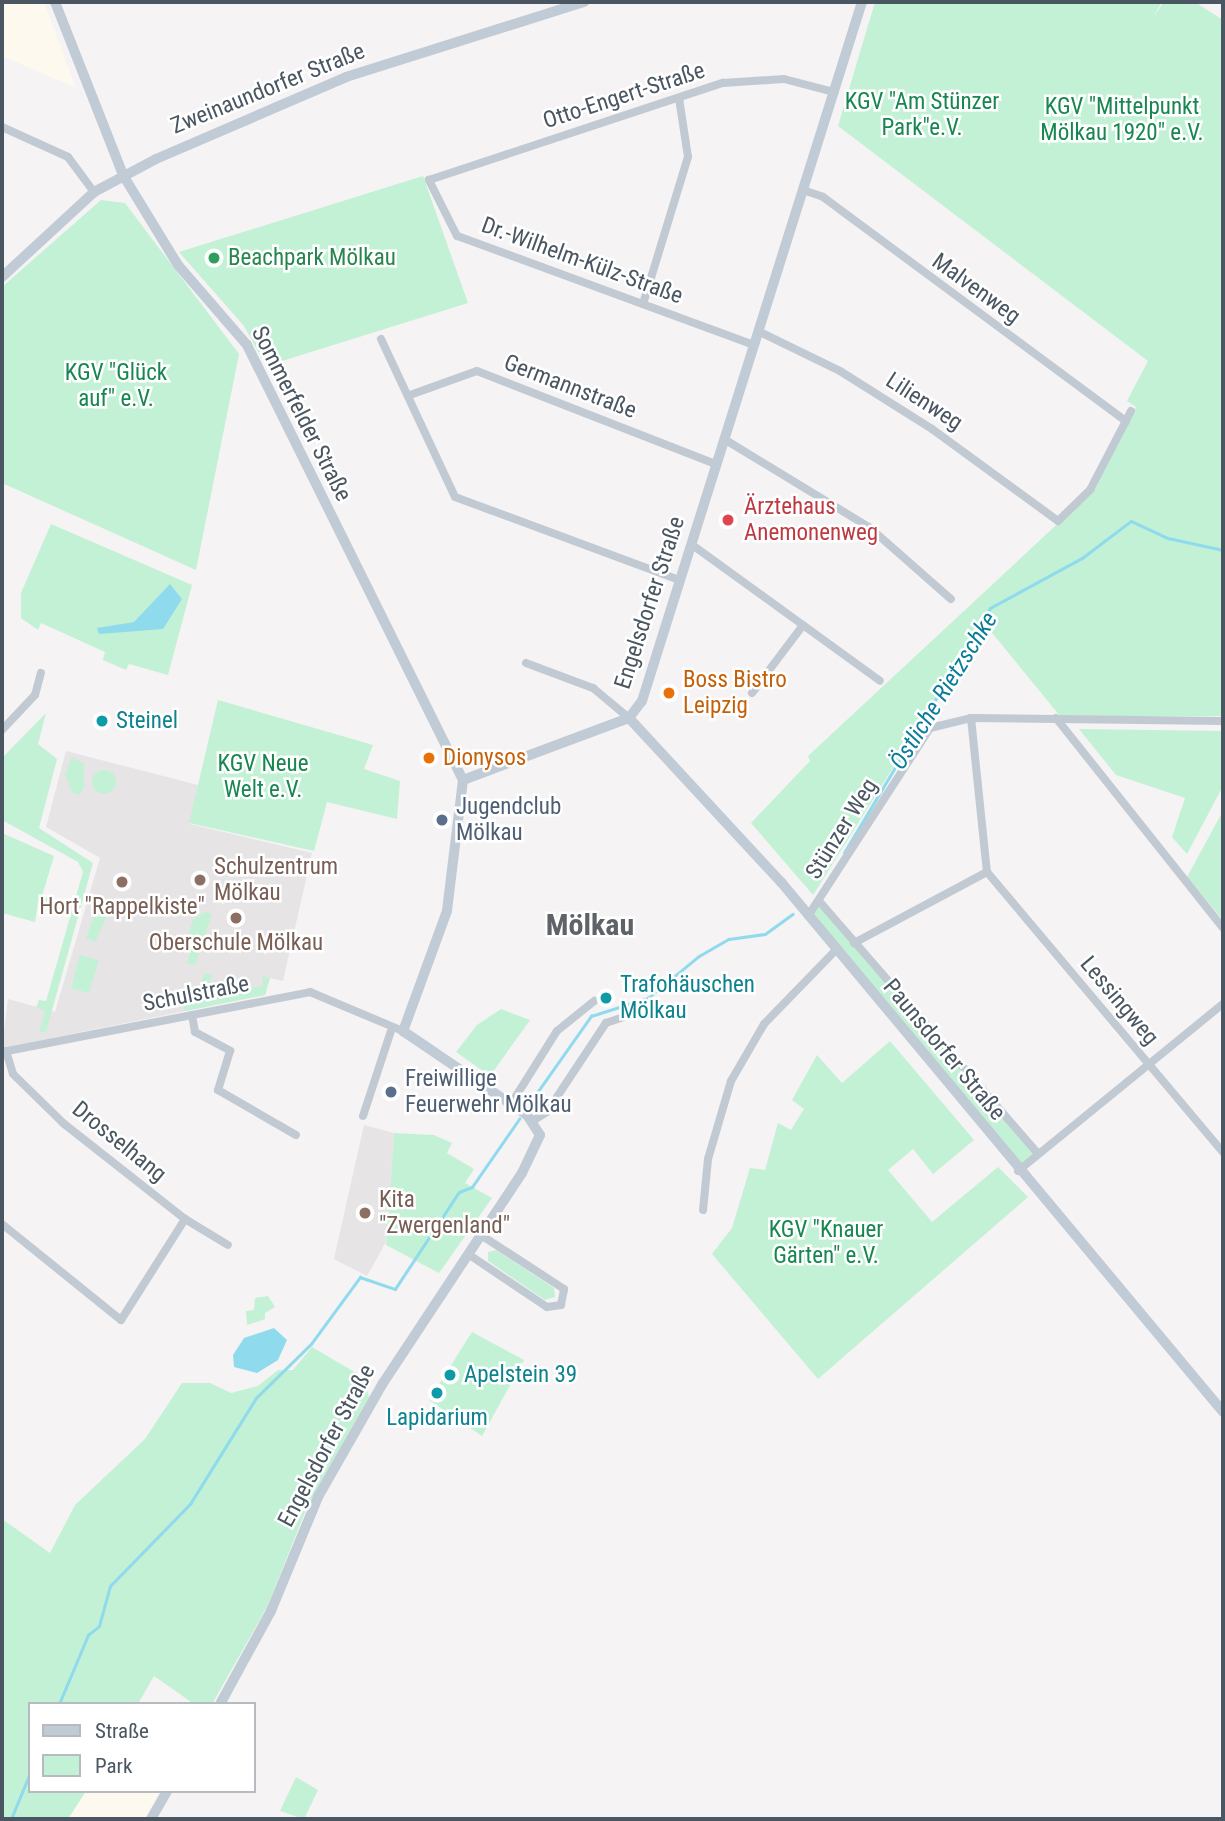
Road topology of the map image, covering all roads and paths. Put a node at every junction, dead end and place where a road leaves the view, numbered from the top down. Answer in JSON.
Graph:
{"nodes":[{"id":1,"x":55,"y":2,"type":"edge"},
{"id":2,"x":584,"y":2,"type":"edge"},
{"id":3,"x":862,"y":2,"type":"edge"},
{"id":4,"x":834,"y":92,"type":"junction"},
{"id":5,"x":679,"y":98,"type":"junction"},
{"id":6,"x":2,"y":127,"type":"edge"},
{"id":7,"x":123,"y":175,"type":"junction"},
{"id":8,"x":429,"y":180,"type":"joint"},
{"id":9,"x":803,"y":190,"type":"junction"},
{"id":10,"x":94,"y":192,"type":"junction"},
{"id":11,"x":2,"y":277,"type":"edge"},
{"id":12,"x":643,"y":304,"type":"junction"},
{"id":13,"x":758,"y":331,"type":"junction"},
{"id":14,"x":381,"y":339,"type":"dead end"},
{"id":15,"x":754,"y":345,"type":"junction"},
{"id":16,"x":410,"y":395,"type":"junction"},
{"id":17,"x":1131,"y":411,"type":"dead end"},
{"id":18,"x":1126,"y":421,"type":"junction"},
{"id":19,"x":724,"y":439,"type":"junction"},
{"id":20,"x":716,"y":464,"type":"junction"},
{"id":21,"x":691,"y":544,"type":"junction"},
{"id":22,"x":679,"y":580,"type":"junction"},
{"id":23,"x":951,"y":599,"type":"dead end"},
{"id":24,"x":803,"y":625,"type":"junction"},
{"id":25,"x":526,"y":663,"type":"dead end"},
{"id":26,"x":41,"y":673,"type":"dead end"},
{"id":27,"x":880,"y":681,"type":"dead end"},
{"id":28,"x":752,"y":692,"type":"dead end"},
{"id":29,"x":629,"y":718,"type":"junction"},
{"id":30,"x":971,"y":718,"type":"junction"},
{"id":31,"x":1056,"y":718,"type":"junction"},
{"id":32,"x":1223,"y":721,"type":"edge"},
{"id":33,"x":2,"y":730,"type":"edge"},
{"id":34,"x":463,"y":780,"type":"junction"},
{"id":35,"x":987,"y":872,"type":"junction"},
{"id":36,"x":820,"y":902,"type":"junction"},
{"id":37,"x":808,"y":916,"type":"junction"},
{"id":38,"x":1223,"y":928,"type":"edge"},
{"id":39,"x":854,"y":943,"type":"junction"},
{"id":40,"x":834,"y":952,"type":"junction"},
{"id":41,"x":594,"y":1001,"type":"dead end"},
{"id":42,"x":1223,"y":1004,"type":"edge"},
{"id":43,"x":192,"y":1015,"type":"junction"},
{"id":44,"x":626,"y":1016,"type":"dead end"},
{"id":45,"x":391,"y":1031,"type":"junction"},
{"id":46,"x":404,"y":1031,"type":"junction"},
{"id":47,"x":4,"y":1051,"type":"edge"},
{"id":48,"x":1149,"y":1067,"type":"junction"},
{"id":49,"x":523,"y":1112,"type":"junction"},
{"id":50,"x":363,"y":1116,"type":"dead end"},
{"id":51,"x":296,"y":1135,"type":"dead end"},
{"id":52,"x":1223,"y":1152,"type":"edge"},
{"id":53,"x":1038,"y":1154,"type":"junction"},
{"id":54,"x":1018,"y":1171,"type":"junction"},
{"id":55,"x":703,"y":1210,"type":"dead end"},
{"id":56,"x":185,"y":1219,"type":"junction"},
{"id":57,"x":2,"y":1224,"type":"edge"},
{"id":58,"x":481,"y":1235,"type":"junction"},
{"id":59,"x":228,"y":1245,"type":"dead end"},
{"id":60,"x":468,"y":1254,"type":"junction"},
{"id":61,"x":1223,"y":1412,"type":"edge"},
{"id":62,"x":221,"y":1702,"type":"edge"},
{"id":63,"x":166,"y":1793,"type":"edge"},
{"id":64,"x":151,"y":1819,"type":"edge"}],
"edges":[{"from":1,"to":7,"type":"main road","name":"Sommerfelder Straße"},
{"from":2,"to":7,"type":"main road","name":"Zweinaundorfer Straße"},
{"from":3,"to":4,"type":"main road","name":"Engelsdorfer Straße"},
{"from":4,"to":5,"type":"street","name":"Otto-Engert-Straße"},
{"from":4,"to":9,"type":"main road","name":"Engelsdorfer Straße"},
{"from":5,"to":8,"type":"street","name":"Otto-Engert-Straße"},
{"from":5,"to":12,"type":"street"},
{"from":6,"to":10,"type":"street"},
{"from":7,"to":10,"type":"main road","name":"Zweinaundorfer Straße"},
{"from":7,"to":34,"type":"main road","name":"Sommerfelder Straße"},
{"from":8,"to":12,"type":"street","name":"Dr.-Wilhelm-Külz-Straße"},
{"from":9,"to":13,"type":"main road","name":"Engelsdorfer Straße"},
{"from":9,"to":18,"type":"street","name":"Malvenweg"},
{"from":10,"to":11,"type":"main road","name":"Zweinaundorfer Straße"},
{"from":12,"to":15,"type":"street","name":"Dr.-Wilhelm-Külz-Straße"},
{"from":13,"to":15,"type":"main road","name":"Engelsdorfer Straße"},
{"from":13,"to":18,"type":"street","name":"Lilienweg"},
{"from":14,"to":16,"type":"street"},
{"from":15,"to":19,"type":"main road","name":"Engelsdorfer Straße"},
{"from":16,"to":20,"type":"street","name":"Germannstraße"},
{"from":16,"to":22,"type":"street"},
{"from":17,"to":18,"type":"street"},
{"from":19,"to":20,"type":"main road","name":"Engelsdorfer Straße"},
{"from":19,"to":23,"type":"street"},
{"from":20,"to":21,"type":"main road","name":"Engelsdorfer Straße"},
{"from":21,"to":22,"type":"main road","name":"Engelsdorfer Straße"},
{"from":21,"to":24,"type":"street"},
{"from":22,"to":29,"type":"main road","name":"Engelsdorfer Straße"},
{"from":24,"to":27,"type":"street"},
{"from":24,"to":28,"type":"street"},
{"from":25,"to":29,"type":"street"},
{"from":26,"to":33,"type":"street"},
{"from":29,"to":34,"type":"main road","name":"Engelsdorfer Straße"},
{"from":29,"to":37,"type":"main road","name":"Paunsdorfer Straße"},
{"from":30,"to":31,"type":"street","name":"Stünzer Weg"},
{"from":30,"to":35,"type":"street"},
{"from":30,"to":36,"type":"street","name":"Stünzer Weg"},
{"from":31,"to":32,"type":"street","name":"Stünzer Weg"},
{"from":31,"to":38,"type":"street"},
{"from":34,"to":46,"type":"main road"},
{"from":35,"to":39,"type":"street"},
{"from":35,"to":48,"type":"street","name":"Lessingweg"},
{"from":36,"to":37,"type":"street","name":"Stünzer Weg"},
{"from":36,"to":39,"type":"street","name":"Paunsdorfer Straße"},
{"from":37,"to":40,"type":"main road","name":"Paunsdorfer Straße"},
{"from":39,"to":53,"type":"street","name":"Paunsdorfer Straße"},
{"from":40,"to":54,"type":"main road","name":"Paunsdorfer Straße"},
{"from":40,"to":55,"type":"street"},
{"from":41,"to":49,"type":"street"},
{"from":42,"to":48,"type":"street"},
{"from":43,"to":45,"type":"street","name":"Schulstraße"},
{"from":43,"to":47,"type":"street","name":"Schulstraße"},
{"from":43,"to":51,"type":"street"},
{"from":44,"to":49,"type":"street"},
{"from":45,"to":46,"type":"street","name":"Schulstraße"},
{"from":45,"to":50,"type":"street"},
{"from":46,"to":49,"type":"main road"},
{"from":47,"to":56,"type":"street","name":"Drosselhang"},
{"from":48,"to":52,"type":"street","name":"Lessingweg"},
{"from":48,"to":53,"type":"street"},
{"from":49,"to":58,"type":"main road","name":"Engelsdorfer Straße"},
{"from":53,"to":54,"type":"street"},
{"from":54,"to":61,"type":"main road","name":"Paunsdorfer Straße"},
{"from":56,"to":57,"type":"street"},
{"from":56,"to":59,"type":"street","name":"Drosselhang"},
{"from":58,"to":60,"type":"main road","name":"Engelsdorfer Straße"},
{"from":58,"to":60,"type":"street"},
{"from":60,"to":62,"type":"main road","name":"Engelsdorfer Straße"},
{"from":63,"to":64,"type":"main road"}]}
